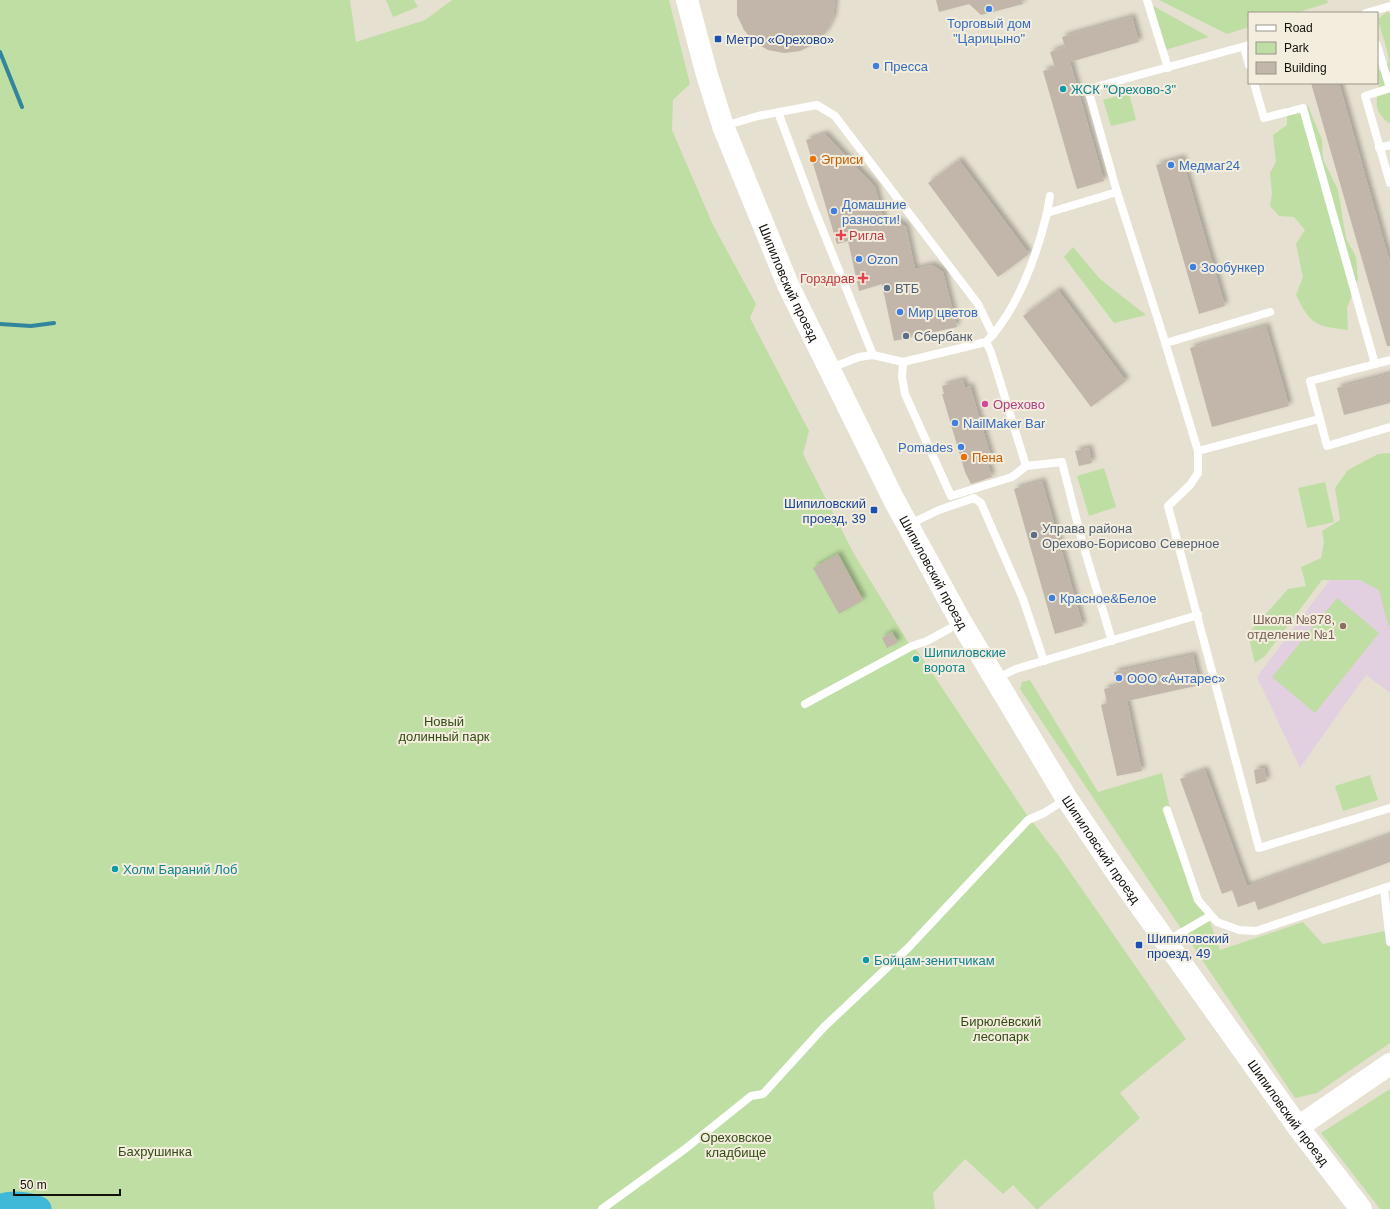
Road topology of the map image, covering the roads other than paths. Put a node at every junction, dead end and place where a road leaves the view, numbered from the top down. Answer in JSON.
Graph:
{"nodes":[{"id":1,"x":687,"y":0,"type":"edge"},
{"id":2,"x":1147,"y":0,"type":"edge"},
{"id":3,"x":1390,"y":6,"type":"edge"},
{"id":4,"x":1370,"y":12,"type":"edge"},
{"id":5,"x":1246,"y":46,"type":"edge"},
{"id":6,"x":1378,"y":48,"type":"edge"},
{"id":7,"x":1248,"y":59,"type":"edge"},
{"id":8,"x":1168,"y":68,"type":"junction"},
{"id":9,"x":1254,"y":84,"type":"edge"},
{"id":10,"x":1390,"y":88,"type":"edge"},
{"id":11,"x":778,"y":112,"type":"junction"},
{"id":12,"x":723,"y":126,"type":"junction"},
{"id":13,"x":1390,"y":145,"type":"edge"},
{"id":14,"x":1380,"y":148,"type":"junction"},
{"id":15,"x":1390,"y":183,"type":"edge"},
{"id":16,"x":1117,"y":192,"type":"junction"},
{"id":17,"x":1050,"y":196,"type":"dead end"},
{"id":18,"x":1047,"y":213,"type":"junction"},
{"id":19,"x":1270,"y":312,"type":"dead end"},
{"id":20,"x":993,"y":335,"type":"junction"},
{"id":21,"x":986,"y":342,"type":"junction"},
{"id":22,"x":1166,"y":343,"type":"junction"},
{"id":23,"x":873,"y":355,"type":"junction"},
{"id":24,"x":1390,"y":360,"type":"edge"},
{"id":25,"x":902,"y":362,"type":"junction"},
{"id":26,"x":1374,"y":364,"type":"junction"},
{"id":27,"x":828,"y":370,"type":"junction"},
{"id":28,"x":1319,"y":419,"type":"junction"},
{"id":29,"x":1390,"y":427,"type":"edge"},
{"id":30,"x":1198,"y":451,"type":"junction"},
{"id":31,"x":1026,"y":466,"type":"junction"},
{"id":32,"x":907,"y":525,"type":"junction"},
{"id":33,"x":1198,"y":615,"type":"junction"},
{"id":34,"x":961,"y":622,"type":"junction"},
{"id":35,"x":1112,"y":641,"type":"junction"},
{"id":36,"x":1044,"y":661,"type":"junction"},
{"id":37,"x":994,"y":679,"type":"junction"},
{"id":38,"x":806,"y":704,"type":"dead end"},
{"id":39,"x":1067,"y":799,"type":"junction"},
{"id":40,"x":1390,"y":808,"type":"edge"},
{"id":41,"x":1167,"y":810,"type":"dead end"},
{"id":42,"x":1387,"y":887,"type":"edge"},
{"id":43,"x":1210,"y":916,"type":"junction"},
{"id":44,"x":1167,"y":941,"type":"junction"},
{"id":45,"x":1390,"y":942,"type":"edge"},
{"id":46,"x":1390,"y":1064,"type":"edge"},
{"id":47,"x":1298,"y":1127,"type":"junction"},
{"id":48,"x":602,"y":1209,"type":"edge"},
{"id":49,"x":1362,"y":1209,"type":"edge"}],
"edges":[{"from":1,"to":12,"type":"main road","name":"Шипиловский проезд"},
{"from":2,"to":8,"type":"lane"},
{"from":3,"to":4,"type":"lane"},
{"from":5,"to":7,"type":"lane"},
{"from":5,"to":8,"type":"lane"},
{"from":6,"to":10,"type":"lane"},
{"from":8,"to":16,"type":"lane"},
{"from":9,"to":26,"type":"lane"},
{"from":10,"to":14,"type":"lane"},
{"from":11,"to":12,"type":"lane"},
{"from":11,"to":20,"type":"lane"},
{"from":11,"to":23,"type":"lane"},
{"from":12,"to":27,"type":"main road","name":"Шипиловский проезд"},
{"from":13,"to":14,"type":"lane"},
{"from":14,"to":15,"type":"lane"},
{"from":16,"to":18,"type":"lane"},
{"from":16,"to":22,"type":"lane"},
{"from":17,"to":18,"type":"lane"},
{"from":18,"to":20,"type":"lane"},
{"from":19,"to":22,"type":"lane"},
{"from":20,"to":21,"type":"lane"},
{"from":21,"to":25,"type":"lane"},
{"from":21,"to":31,"type":"lane"},
{"from":22,"to":30,"type":"lane"},
{"from":23,"to":25,"type":"lane"},
{"from":23,"to":27,"type":"lane"},
{"from":24,"to":26,"type":"lane"},
{"from":25,"to":31,"type":"lane"},
{"from":26,"to":28,"type":"lane"},
{"from":27,"to":32,"type":"main road","name":"Шипиловский проезд"},
{"from":28,"to":29,"type":"lane"},
{"from":28,"to":30,"type":"lane"},
{"from":30,"to":33,"type":"lane"},
{"from":31,"to":35,"type":"lane"},
{"from":32,"to":34,"type":"main road","name":"Шипиловский проезд"},
{"from":32,"to":36,"type":"lane"},
{"from":33,"to":35,"type":"lane"},
{"from":33,"to":40,"type":"lane"},
{"from":34,"to":37,"type":"main road","name":"Шипиловский проезд"},
{"from":34,"to":38,"type":"lane"},
{"from":35,"to":36,"type":"lane"},
{"from":36,"to":37,"type":"lane"},
{"from":37,"to":39,"type":"main road","name":"Шипиловский проезд"},
{"from":39,"to":44,"type":"main road","name":"Шипиловский проезд"},
{"from":39,"to":48,"type":"lane"},
{"from":41,"to":43,"type":"lane"},
{"from":42,"to":43,"type":"lane"},
{"from":42,"to":45,"type":"lane"},
{"from":43,"to":44,"type":"lane"},
{"from":44,"to":47,"type":"main road","name":"Шипиловский проезд"},
{"from":46,"to":47,"type":"main road"},
{"from":47,"to":49,"type":"main road","name":"Шипиловский проезд"}]}
